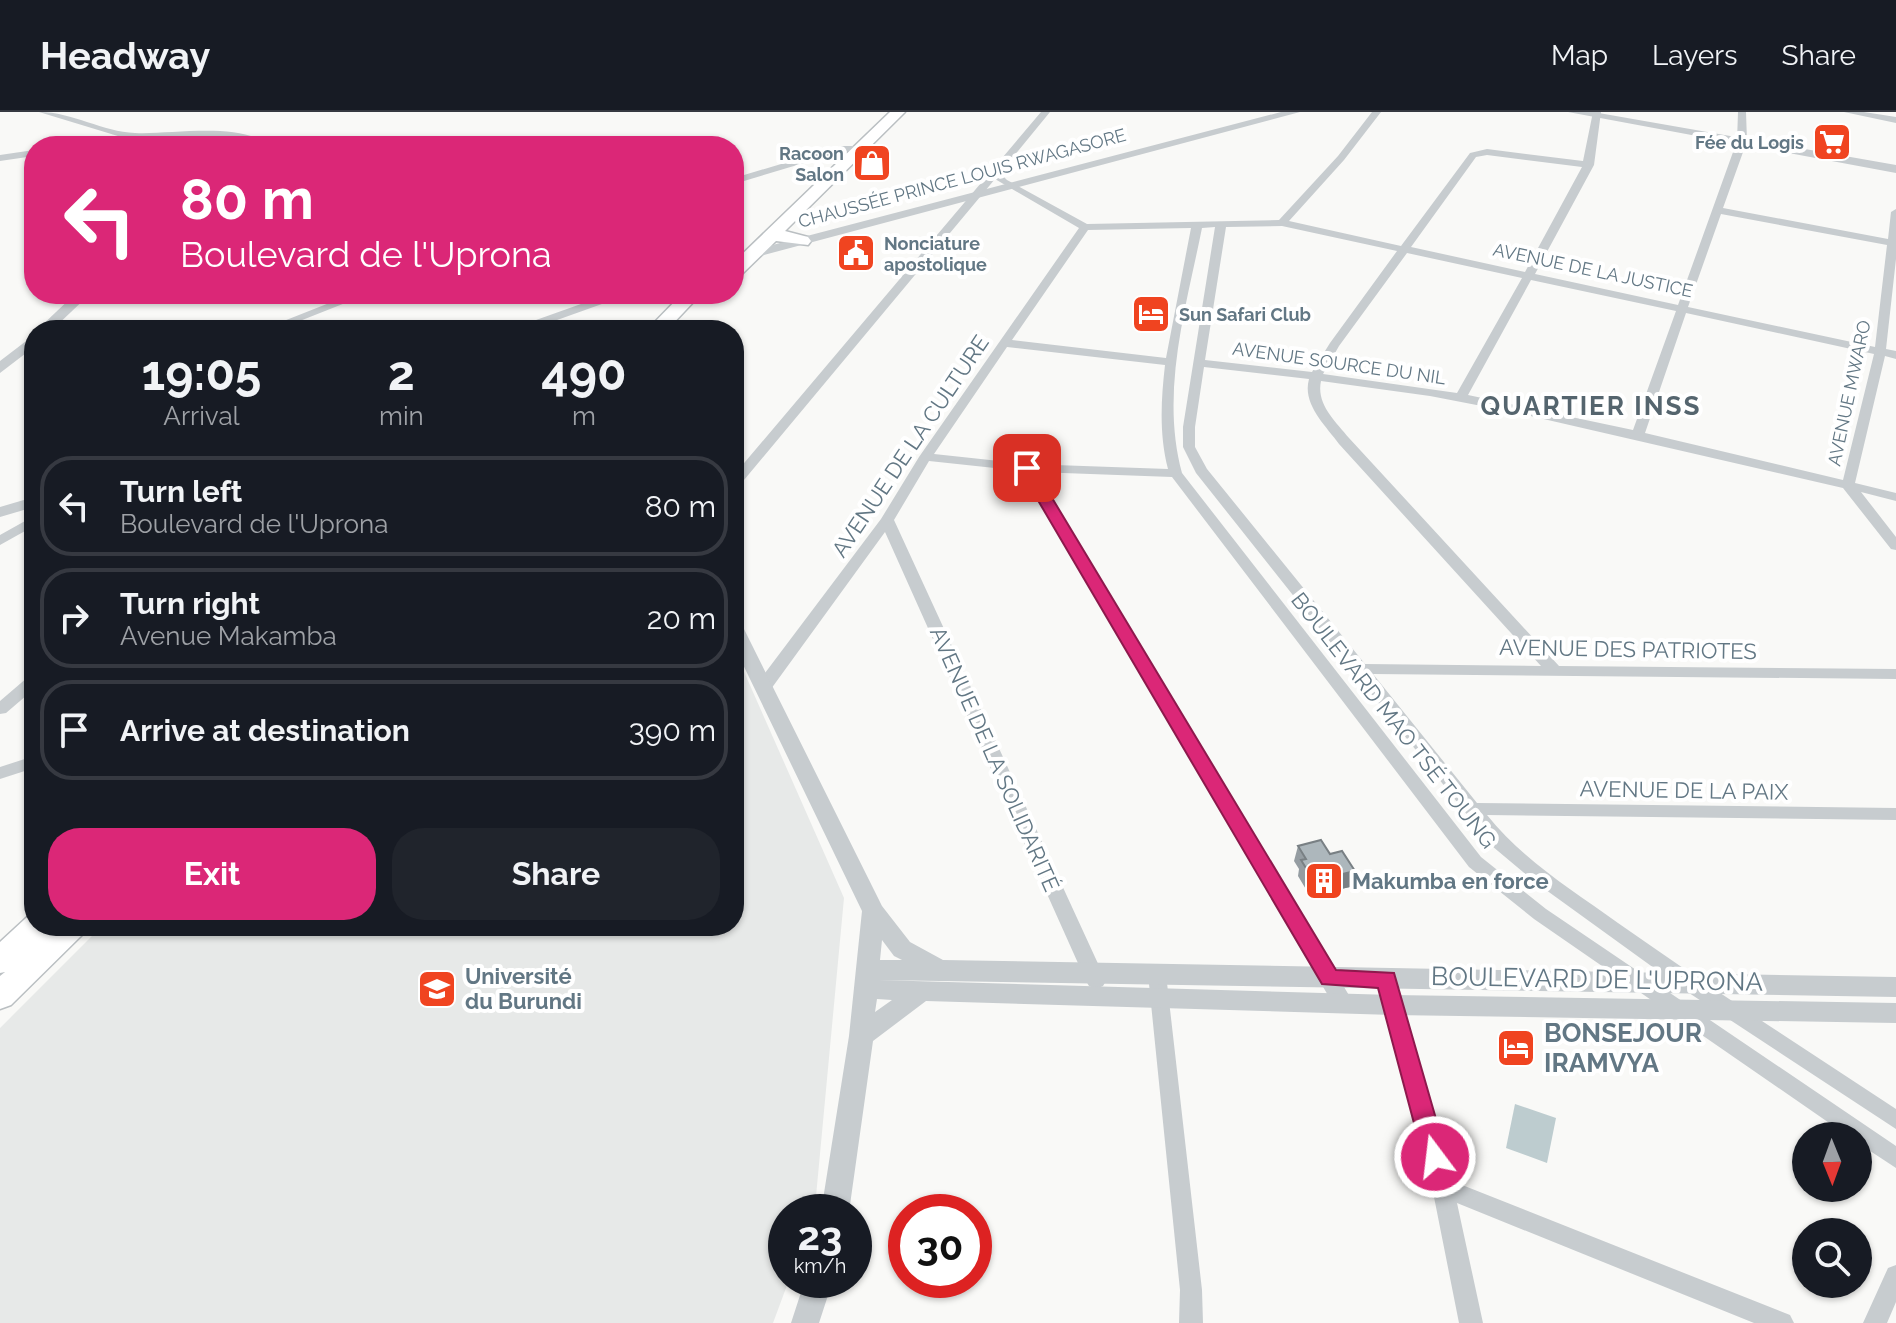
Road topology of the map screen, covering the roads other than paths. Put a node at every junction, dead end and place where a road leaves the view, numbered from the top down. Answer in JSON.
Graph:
{"nodes":[{"id":1,"x":45,"y":112,"type":"edge"},
{"id":2,"x":881,"y":112,"type":"edge"},
{"id":3,"x":898,"y":112,"type":"edge"},
{"id":4,"x":1046,"y":112,"type":"edge"},
{"id":5,"x":1294,"y":112,"type":"edge"},
{"id":6,"x":1377,"y":112,"type":"edge"},
{"id":7,"x":1574,"y":112,"type":"edge"},
{"id":8,"x":1742,"y":112,"type":"edge"},
{"id":9,"x":1848,"y":112,"type":"edge"},
{"id":10,"x":1597,"y":114,"type":"edge"},
{"id":11,"x":1896,"y":120,"type":"edge"},
{"id":12,"x":128,"y":136,"type":"edge"},
{"id":13,"x":1742,"y":141,"type":"junction"},
{"id":14,"x":852,"y":148,"type":"junction"},
{"id":15,"x":24,"y":154,"type":"edge"},
{"id":16,"x":0,"y":158,"type":"edge"},
{"id":17,"x":1589,"y":165,"type":"junction"},
{"id":18,"x":1896,"y":169,"type":"edge"},
{"id":19,"x":996,"y":174,"type":"junction"},
{"id":20,"x":744,"y":178,"type":"edge"},
{"id":21,"x":1011,"y":185,"type":"junction"},
{"id":22,"x":976,"y":194,"type":"junction"},
{"id":23,"x":1717,"y":210,"type":"junction"},
{"id":24,"x":1896,"y":212,"type":"edge"},
{"id":25,"x":1282,"y":223,"type":"junction"},
{"id":26,"x":1221,"y":224,"type":"junction"},
{"id":27,"x":1197,"y":225,"type":"junction"},
{"id":28,"x":1085,"y":227,"type":"junction"},
{"id":29,"x":775,"y":232,"type":"junction"},
{"id":30,"x":802,"y":241,"type":"junction"},
{"id":31,"x":744,"y":244,"type":"edge"},
{"id":32,"x":1894,"y":244,"type":"edge"},
{"id":33,"x":1406,"y":249,"type":"junction"},
{"id":34,"x":752,"y":254,"type":"junction"},
{"id":35,"x":744,"y":256,"type":"edge"},
{"id":36,"x":744,"y":262,"type":"edge"},
{"id":37,"x":1530,"y":276,"type":"junction"},
{"id":38,"x":72,"y":304,"type":"edge"},
{"id":39,"x":336,"y":304,"type":"edge"},
{"id":40,"x":593,"y":304,"type":"edge"},
{"id":41,"x":682,"y":304,"type":"edge"},
{"id":42,"x":702,"y":304,"type":"edge"},
{"id":43,"x":1683,"y":308,"type":"junction"},
{"id":44,"x":55,"y":320,"type":"edge"},
{"id":45,"x":293,"y":320,"type":"edge"},
{"id":46,"x":545,"y":320,"type":"edge"},
{"id":47,"x":666,"y":320,"type":"edge"},
{"id":48,"x":687,"y":320,"type":"edge"},
{"id":49,"x":1003,"y":343,"type":"junction"},
{"id":50,"x":24,"y":348,"type":"edge"},
{"id":51,"x":1880,"y":352,"type":"junction"},
{"id":52,"x":1896,"y":355,"type":"edge"},
{"id":53,"x":1172,"y":362,"type":"junction"},
{"id":54,"x":1198,"y":363,"type":"junction"},
{"id":55,"x":0,"y":369,"type":"edge"},
{"id":56,"x":1313,"y":375,"type":"junction"},
{"id":57,"x":1460,"y":398,"type":"junction"},
{"id":58,"x":1638,"y":433,"type":"junction"},
{"id":59,"x":925,"y":457,"type":"junction"},
{"id":60,"x":1027,"y":468,"type":"junction"},
{"id":61,"x":744,"y":471,"type":"edge"},
{"id":62,"x":1176,"y":473,"type":"junction"},
{"id":63,"x":1848,"y":485,"type":"junction"},
{"id":64,"x":1896,"y":497,"type":"edge"},
{"id":65,"x":24,"y":505,"type":"edge"},
{"id":66,"x":0,"y":512,"type":"edge"},
{"id":67,"x":887,"y":520,"type":"junction"},
{"id":68,"x":24,"y":526,"type":"edge"},
{"id":69,"x":0,"y":541,"type":"edge"},
{"id":70,"x":1896,"y":546,"type":"edge"},
{"id":71,"x":744,"y":646,"type":"edge"},
{"id":72,"x":1360,"y":669,"type":"junction"},
{"id":73,"x":1554,"y":670,"type":"junction"},
{"id":74,"x":1896,"y":674,"type":"edge"},
{"id":75,"x":765,"y":685,"type":"junction"},
{"id":76,"x":24,"y":689,"type":"edge"},
{"id":77,"x":0,"y":709,"type":"edge"},
{"id":78,"x":24,"y":765,"type":"edge"},
{"id":79,"x":0,"y":773,"type":"edge"},
{"id":80,"x":1471,"y":809,"type":"junction"},
{"id":81,"x":1896,"y":814,"type":"edge"},
{"id":82,"x":873,"y":911,"type":"junction"},
{"id":83,"x":30,"y":936,"type":"edge"},
{"id":84,"x":54,"y":936,"type":"edge"},
{"id":85,"x":16,"y":957,"type":"edge"},
{"id":86,"x":939,"y":969,"type":"junction"},
{"id":87,"x":1093,"y":973,"type":"junction"},
{"id":88,"x":1157,"y":974,"type":"junction"},
{"id":89,"x":1330,"y":978,"type":"junction"},
{"id":90,"x":1386,"y":979,"type":"junction"},
{"id":91,"x":866,"y":980,"type":"junction"},
{"id":92,"x":1642,"y":983,"type":"junction"},
{"id":93,"x":1690,"y":984,"type":"junction"},
{"id":94,"x":1896,"y":987,"type":"edge"},
{"id":95,"x":921,"y":991,"type":"junction"},
{"id":96,"x":0,"y":996,"type":"edge"},
{"id":97,"x":1101,"y":998,"type":"junction"},
{"id":98,"x":1160,"y":999,"type":"junction"},
{"id":99,"x":1343,"y":1003,"type":"junction"},
{"id":100,"x":1393,"y":1005,"type":"junction"},
{"id":101,"x":1682,"y":1009,"type":"junction"},
{"id":102,"x":1728,"y":1009,"type":"junction"},
{"id":103,"x":1896,"y":1013,"type":"edge"},
{"id":104,"x":861,"y":1036,"type":"junction"},
{"id":105,"x":1896,"y":1120,"type":"edge"},
{"id":106,"x":1896,"y":1158,"type":"edge"},
{"id":107,"x":1443,"y":1187,"type":"junction"},
{"id":108,"x":838,"y":1194,"type":"edge"},
{"id":109,"x":1896,"y":1276,"type":"edge"},
{"id":110,"x":813,"y":1298,"type":"edge"},
{"id":111,"x":805,"y":1323,"type":"edge"},
{"id":112,"x":1191,"y":1323,"type":"edge"},
{"id":113,"x":1471,"y":1323,"type":"edge"},
{"id":114,"x":1782,"y":1323,"type":"edge"},
{"id":115,"x":1875,"y":1323,"type":"edge"}],
"edges":[{"from":1,"to":12,"type":"street"},
{"from":2,"to":14,"type":"main road"},
{"from":3,"to":14,"type":"main road"},
{"from":4,"to":19,"type":"street"},
{"from":5,"to":21,"type":"street","name":"CHAUSSÉE PRINCE LOUIS RWAGASORE"},
{"from":6,"to":25,"type":"street"},
{"from":7,"to":10,"type":"street"},
{"from":8,"to":13,"type":"street"},
{"from":9,"to":11,"type":"street"},
{"from":10,"to":13,"type":"street"},
{"from":10,"to":17,"type":"street"},
{"from":13,"to":18,"type":"street"},
{"from":13,"to":23,"type":"street"},
{"from":14,"to":20,"type":"street"},
{"from":14,"to":29,"type":"main road"},
{"from":14,"to":31,"type":"main road"},
{"from":15,"to":16,"type":"street"},
{"from":17,"to":33,"type":"street"},
{"from":17,"to":37,"type":"street"},
{"from":19,"to":21,"type":"street"},
{"from":19,"to":22,"type":"street"},
{"from":21,"to":22,"type":"street","name":"CHAUSSÉE PRINCE LOUIS RWAGASORE"},
{"from":21,"to":28,"type":"street"},
{"from":22,"to":30,"type":"street","name":"CHAUSSÉE PRINCE LOUIS RWAGASORE"},
{"from":22,"to":61,"type":"street"},
{"from":23,"to":32,"type":"street"},
{"from":23,"to":43,"type":"street"},
{"from":24,"to":32,"type":"street","name":"AVENUE MWARO"},
{"from":25,"to":26,"type":"street","name":"AVENUE DE LA JUSTICE"},
{"from":25,"to":33,"type":"street","name":"AVENUE DE LA JUSTICE"},
{"from":26,"to":27,"type":"street","name":"AVENUE DE LA JUSTICE"},
{"from":26,"to":54,"type":"street","name":"BOULEVARD MAO TSÉ TOUNG"},
{"from":27,"to":28,"type":"street","name":"AVENUE DE LA JUSTICE"},
{"from":27,"to":53,"type":"street","name":"BOULEVARD MAO TSÉ TOUNG"},
{"from":28,"to":49,"type":"street","name":"AVENUE DE LA CULTURE"},
{"from":29,"to":30,"type":"main road"},
{"from":29,"to":34,"type":"main road"},
{"from":30,"to":34,"type":"street","name":"CHAUSSÉE PRINCE LOUIS RWAGASORE"},
{"from":32,"to":51,"type":"street","name":"AVENUE MWARO"},
{"from":33,"to":37,"type":"street","name":"AVENUE DE LA JUSTICE"},
{"from":33,"to":56,"type":"street"},
{"from":34,"to":35,"type":"street","name":"CHAUSSÉE PRINCE LOUIS RWAGASORE"},
{"from":34,"to":36,"type":"main road"},
{"from":37,"to":43,"type":"street","name":"AVENUE DE LA JUSTICE"},
{"from":37,"to":57,"type":"street"},
{"from":38,"to":44,"type":"street"},
{"from":39,"to":45,"type":"street"},
{"from":40,"to":46,"type":"street"},
{"from":41,"to":47,"type":"main road"},
{"from":42,"to":48,"type":"main road"},
{"from":43,"to":51,"type":"street","name":"AVENUE DE LA JUSTICE"},
{"from":43,"to":58,"type":"street"},
{"from":49,"to":53,"type":"street"},
{"from":49,"to":59,"type":"street","name":"AVENUE DE LA CULTURE"},
{"from":50,"to":55,"type":"street"},
{"from":51,"to":52,"type":"street","name":"AVENUE DE LA JUSTICE"},
{"from":51,"to":63,"type":"street","name":"AVENUE MWARO"},
{"from":53,"to":62,"type":"street","name":"BOULEVARD MAO TSÉ TOUNG"},
{"from":54,"to":56,"type":"street","name":"AVENUE SOURCE DU NIL"},
{"from":54,"to":72,"type":"street","name":"BOULEVARD MAO TSÉ TOUNG"},
{"from":56,"to":57,"type":"street","name":"AVENUE SOURCE DU NIL"},
{"from":56,"to":73,"type":"street"},
{"from":57,"to":58,"type":"street","name":"AVENUE SOURCE DU NIL"},
{"from":58,"to":63,"type":"street","name":"AVENUE SOURCE DU NIL"},
{"from":59,"to":60,"type":"street"},
{"from":59,"to":67,"type":"street","name":"AVENUE DE LA CULTURE"},
{"from":60,"to":62,"type":"street"},
{"from":60,"to":89,"type":"street"},
{"from":62,"to":92,"type":"street","name":"BOULEVARD MAO TSÉ TOUNG"},
{"from":63,"to":64,"type":"street","name":"AVENUE SOURCE DU NIL"},
{"from":63,"to":70,"type":"street"},
{"from":65,"to":66,"type":"street"},
{"from":67,"to":75,"type":"street","name":"AVENUE DE LA CULTURE"},
{"from":67,"to":87,"type":"street","name":"AVENUE DE LA SOLIDARITÉ"},
{"from":68,"to":69,"type":"street"},
{"from":71,"to":75,"type":"street"},
{"from":72,"to":73,"type":"street","name":"AVENUE DES PATRIOTES"},
{"from":72,"to":80,"type":"street","name":"BOULEVARD MAO TSÉ TOUNG"},
{"from":73,"to":74,"type":"street","name":"AVENUE DES PATRIOTES"},
{"from":75,"to":82,"type":"street"},
{"from":76,"to":77,"type":"street"},
{"from":78,"to":79,"type":"street"},
{"from":80,"to":81,"type":"street","name":"AVENUE DE LA PAIX"},
{"from":80,"to":93,"type":"street","name":"BOULEVARD MAO TSÉ TOUNG"},
{"from":82,"to":86,"type":"street"},
{"from":82,"to":91,"type":"street"},
{"from":83,"to":85,"type":"main road"},
{"from":84,"to":85,"type":"main road"},
{"from":85,"to":96,"type":"main road"},
{"from":86,"to":87,"type":"street","name":"BOULEVARD DE L'UPRONA"},
{"from":86,"to":91,"type":"street","name":"BOULEVARD DE L'UPRONA"},
{"from":87,"to":88,"type":"street","name":"BOULEVARD DE L'UPRONA"},
{"from":87,"to":97,"type":"street","name":"AVENUE DE LA SOLIDARITÉ"},
{"from":88,"to":89,"type":"street","name":"BOULEVARD DE L'UPRONA"},
{"from":88,"to":98,"type":"street"},
{"from":89,"to":90,"type":"street","name":"BOULEVARD DE L'UPRONA"},
{"from":89,"to":99,"type":"street"},
{"from":90,"to":92,"type":"street","name":"BOULEVARD DE L'UPRONA"},
{"from":90,"to":100,"type":"street"},
{"from":91,"to":95,"type":"street","name":"BOULEVARD DE L'UPRONA"},
{"from":91,"to":104,"type":"street"},
{"from":92,"to":93,"type":"street","name":"BOULEVARD DE L'UPRONA"},
{"from":92,"to":101,"type":"street","name":"BOULEVARD MAO TSÉ TOUNG"},
{"from":93,"to":94,"type":"street","name":"BOULEVARD DE L'UPRONA"},
{"from":93,"to":102,"type":"street","name":"BOULEVARD MAO TSÉ TOUNG"},
{"from":95,"to":97,"type":"street","name":"BOULEVARD DE L'UPRONA"},
{"from":95,"to":104,"type":"street"},
{"from":97,"to":98,"type":"street","name":"BOULEVARD DE L'UPRONA"},
{"from":98,"to":99,"type":"street","name":"BOULEVARD DE L'UPRONA"},
{"from":98,"to":112,"type":"street"},
{"from":99,"to":100,"type":"street","name":"BOULEVARD DE L'UPRONA"},
{"from":100,"to":101,"type":"street","name":"BOULEVARD DE L'UPRONA"},
{"from":100,"to":107,"type":"street"},
{"from":101,"to":102,"type":"street","name":"BOULEVARD DE L'UPRONA"},
{"from":101,"to":106,"type":"street","name":"BOULEVARD MAO TSÉ TOUNG"},
{"from":102,"to":103,"type":"street","name":"BOULEVARD DE L'UPRONA"},
{"from":102,"to":105,"type":"street","name":"BOULEVARD MAO TSÉ TOUNG"},
{"from":104,"to":108,"type":"street"},
{"from":107,"to":113,"type":"street"},
{"from":107,"to":114,"type":"street"},
{"from":109,"to":115,"type":"street"},
{"from":110,"to":111,"type":"street"}]}
